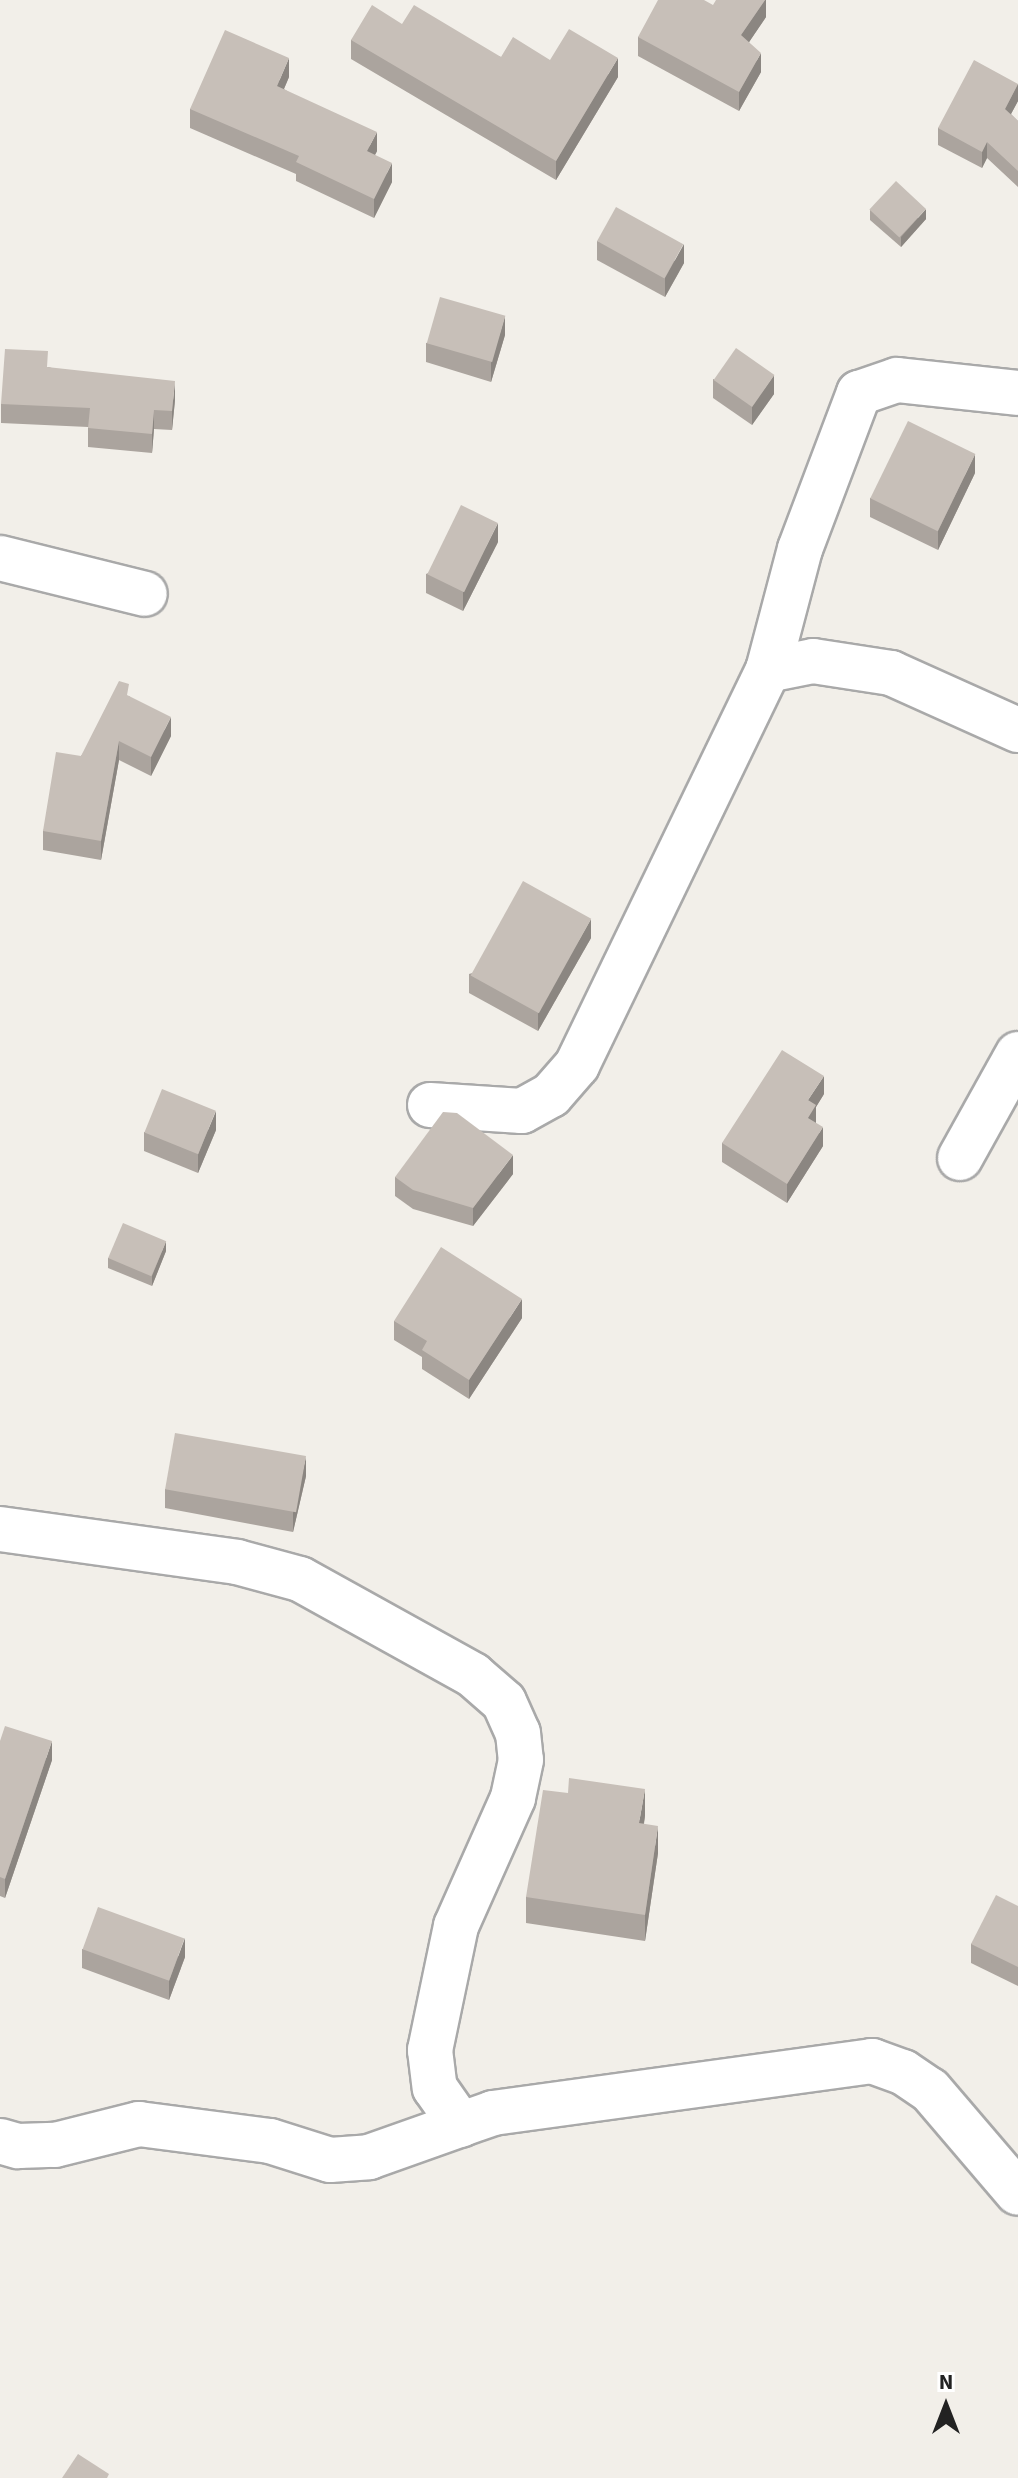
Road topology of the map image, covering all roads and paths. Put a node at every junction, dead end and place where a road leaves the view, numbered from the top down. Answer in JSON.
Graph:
{"nodes":[{"id":1,"x":1018,"y":393,"type":"edge"},
{"id":2,"x":0,"y":558,"type":"edge"},
{"id":3,"x":145,"y":594,"type":"dead end"},
{"id":4,"x":768,"y":670,"type":"junction"},
{"id":5,"x":1018,"y":730,"type":"edge"},
{"id":6,"x":1018,"y":1054,"type":"edge"},
{"id":7,"x":430,"y":1105,"type":"dead end"},
{"id":8,"x":960,"y":1158,"type":"dead end"},
{"id":9,"x":0,"y":1529,"type":"edge"},
{"id":10,"x":461,"y":2125,"type":"junction"},
{"id":11,"x":0,"y":2141,"type":"edge"},
{"id":12,"x":1018,"y":2193,"type":"edge"}],
"edges":[{"from":1,"to":4,"type":"street"},
{"from":2,"to":3,"type":"street"},
{"from":4,"to":5,"type":"street"},
{"from":4,"to":7,"type":"street"},
{"from":6,"to":8,"type":"street"},
{"from":9,"to":10,"type":"street"},
{"from":10,"to":11,"type":"street"},
{"from":10,"to":12,"type":"street"}]}
